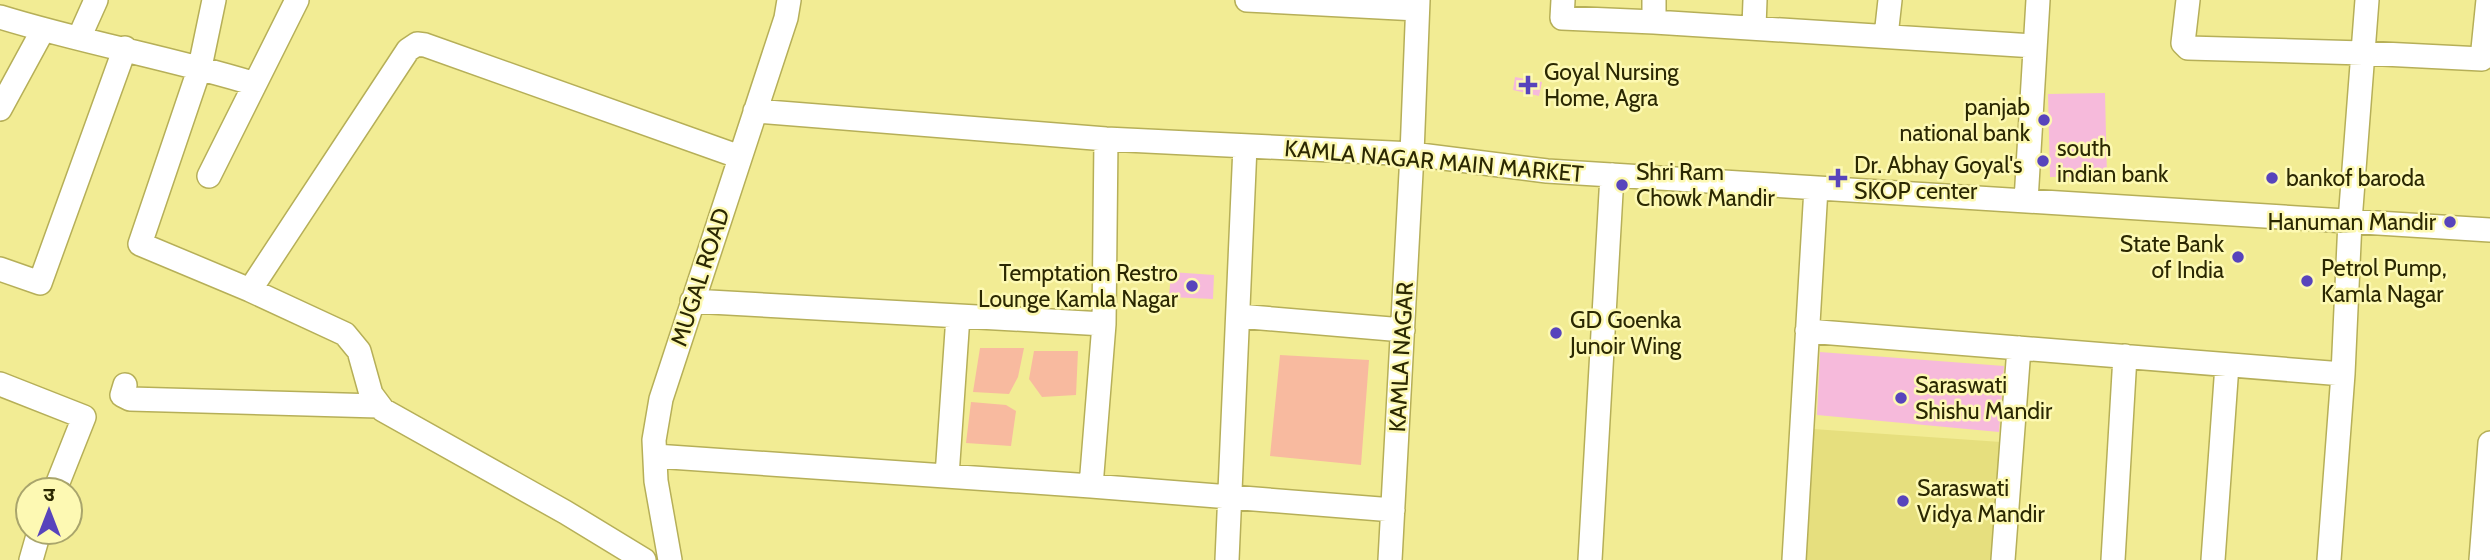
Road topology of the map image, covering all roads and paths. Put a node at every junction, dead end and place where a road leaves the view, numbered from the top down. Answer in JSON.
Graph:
{"nodes":[{"id":1,"x":96,"y":0,"type":"edge"},
{"id":2,"x":214,"y":0,"type":"edge"},
{"id":3,"x":297,"y":0,"type":"edge"},
{"id":4,"x":789,"y":0,"type":"edge"},
{"id":5,"x":1247,"y":0,"type":"edge"},
{"id":6,"x":1563,"y":0,"type":"edge"},
{"id":7,"x":1755,"y":0,"type":"edge"},
{"id":8,"x":1890,"y":0,"type":"edge"},
{"id":9,"x":2038,"y":0,"type":"edge"},
{"id":10,"x":2188,"y":0,"type":"edge"},
{"id":11,"x":2367,"y":0,"type":"edge"},
{"id":12,"x":2488,"y":0,"type":"edge"},
{"id":13,"x":1299,"y":1,"type":"edge"},
{"id":14,"x":1418,"y":5,"type":"edge"},
{"id":15,"x":1654,"y":11,"type":"edge"},
{"id":16,"x":0,"y":17,"type":"edge"},
{"id":17,"x":1754,"y":27,"type":"junction"},
{"id":18,"x":43,"y":30,"type":"junction"},
{"id":19,"x":1886,"y":36,"type":"junction"},
{"id":20,"x":79,"y":38,"type":"junction"},
{"id":21,"x":2035,"y":46,"type":"junction"},
{"id":22,"x":125,"y":48,"type":"junction"},
{"id":23,"x":2363,"y":53,"type":"junction"},
{"id":24,"x":2486,"y":60,"type":"edge"},
{"id":25,"x":200,"y":67,"type":"junction"},
{"id":26,"x":255,"y":84,"type":"junction"},
{"id":27,"x":0,"y":109,"type":"edge"},
{"id":28,"x":755,"y":111,"type":"junction"},
{"id":29,"x":1106,"y":139,"type":"junction"},
{"id":30,"x":1245,"y":146,"type":"junction"},
{"id":31,"x":1412,"y":155,"type":"junction"},
{"id":32,"x":740,"y":157,"type":"junction"},
{"id":33,"x":1612,"y":175,"type":"junction"},
{"id":34,"x":209,"y":176,"type":"dead end"},
{"id":35,"x":1816,"y":188,"type":"junction"},
{"id":36,"x":2026,"y":201,"type":"junction"},
{"id":37,"x":2350,"y":221,"type":"junction"},
{"id":38,"x":2490,"y":230,"type":"edge"},
{"id":39,"x":0,"y":269,"type":"edge"},
{"id":40,"x":250,"y":289,"type":"junction"},
{"id":41,"x":692,"y":300,"type":"junction"},
{"id":42,"x":958,"y":316,"type":"junction"},
{"id":43,"x":1238,"y":316,"type":"junction"},
{"id":44,"x":1104,"y":324,"type":"junction"},
{"id":45,"x":1403,"y":330,"type":"junction"},
{"id":46,"x":1807,"y":331,"type":"junction"},
{"id":47,"x":2019,"y":348,"type":"junction"},
{"id":48,"x":2125,"y":356,"type":"junction"},
{"id":49,"x":2227,"y":365,"type":"junction"},
{"id":50,"x":2343,"y":374,"type":"junction"},
{"id":51,"x":0,"y":384,"type":"edge"},
{"id":52,"x":125,"y":385,"type":"dead end"},
{"id":53,"x":378,"y":406,"type":"junction"},
{"id":54,"x":2490,"y":443,"type":"edge"},
{"id":55,"x":655,"y":456,"type":"junction"},
{"id":56,"x":60,"y":476,"type":"edge"},
{"id":57,"x":947,"y":476,"type":"junction"},
{"id":58,"x":1091,"y":486,"type":"junction"},
{"id":59,"x":2488,"y":495,"type":"edge"},
{"id":60,"x":1229,"y":498,"type":"junction"},
{"id":61,"x":1393,"y":510,"type":"junction"},
{"id":62,"x":644,"y":560,"type":"edge"},
{"id":63,"x":670,"y":560,"type":"edge"},
{"id":64,"x":1227,"y":560,"type":"edge"},
{"id":65,"x":1390,"y":560,"type":"edge"},
{"id":66,"x":1590,"y":560,"type":"edge"},
{"id":67,"x":1794,"y":560,"type":"edge"},
{"id":68,"x":2003,"y":560,"type":"edge"},
{"id":69,"x":2113,"y":560,"type":"edge"},
{"id":70,"x":2213,"y":560,"type":"edge"},
{"id":71,"x":2329,"y":560,"type":"edge"},
{"id":72,"x":2481,"y":560,"type":"edge"}],
"edges":[{"from":1,"to":20,"type":"street"},
{"from":2,"to":25,"type":"street"},
{"from":3,"to":26,"type":"street"},
{"from":4,"to":28,"type":"street","name":"MUGAL ROAD"},
{"from":5,"to":13,"type":"street"},
{"from":6,"to":15,"type":"street"},
{"from":7,"to":17,"type":"street"},
{"from":8,"to":19,"type":"street"},
{"from":9,"to":21,"type":"street"},
{"from":10,"to":23,"type":"street"},
{"from":11,"to":23,"type":"street"},
{"from":12,"to":24,"type":"street"},
{"from":13,"to":14,"type":"street"},
{"from":14,"to":31,"type":"street","name":"KAMLA NAGAR"},
{"from":15,"to":17,"type":"street"},
{"from":16,"to":18,"type":"street"},
{"from":17,"to":19,"type":"street"},
{"from":18,"to":20,"type":"street"},
{"from":18,"to":27,"type":"street"},
{"from":19,"to":21,"type":"street"},
{"from":20,"to":22,"type":"street"},
{"from":21,"to":36,"type":"street"},
{"from":22,"to":25,"type":"street"},
{"from":22,"to":39,"type":"street"},
{"from":23,"to":24,"type":"street"},
{"from":23,"to":37,"type":"street"},
{"from":25,"to":26,"type":"street"},
{"from":25,"to":40,"type":"street"},
{"from":26,"to":34,"type":"street"},
{"from":28,"to":29,"type":"street","name":"KAMLA NAGAR MAIN MARKET"},
{"from":28,"to":32,"type":"street","name":"MUGAL ROAD"},
{"from":29,"to":30,"type":"street","name":"KAMLA NAGAR MAIN MARKET"},
{"from":29,"to":44,"type":"street"},
{"from":30,"to":31,"type":"street","name":"KAMLA NAGAR MAIN MARKET"},
{"from":30,"to":43,"type":"street"},
{"from":31,"to":33,"type":"street","name":"KAMLA NAGAR MAIN MARKET"},
{"from":31,"to":45,"type":"street","name":"KAMLA NAGAR"},
{"from":32,"to":40,"type":"street"},
{"from":32,"to":41,"type":"street","name":"MUGAL ROAD"},
{"from":33,"to":35,"type":"street","name":"KAMLA NAGAR MAIN MARKET"},
{"from":33,"to":66,"type":"street"},
{"from":35,"to":36,"type":"street","name":"KAMLA NAGAR MAIN MARKET"},
{"from":35,"to":46,"type":"street"},
{"from":36,"to":37,"type":"street","name":"KAMLA NAGAR MAIN MARKET"},
{"from":37,"to":38,"type":"street","name":"KAMLA NAGAR MAIN MARKET"},
{"from":37,"to":50,"type":"street"},
{"from":40,"to":53,"type":"street"},
{"from":41,"to":42,"type":"street"},
{"from":41,"to":55,"type":"street","name":"MUGAL ROAD"},
{"from":42,"to":44,"type":"street"},
{"from":42,"to":57,"type":"street"},
{"from":43,"to":45,"type":"street"},
{"from":43,"to":60,"type":"street"},
{"from":44,"to":58,"type":"street"},
{"from":45,"to":61,"type":"street","name":"KAMLA NAGAR"},
{"from":46,"to":47,"type":"street"},
{"from":46,"to":67,"type":"street"},
{"from":47,"to":48,"type":"street"},
{"from":47,"to":68,"type":"street"},
{"from":48,"to":49,"type":"street"},
{"from":48,"to":69,"type":"street"},
{"from":49,"to":50,"type":"street"},
{"from":49,"to":70,"type":"street"},
{"from":50,"to":71,"type":"street"},
{"from":51,"to":56,"type":"street"},
{"from":52,"to":53,"type":"street"},
{"from":53,"to":62,"type":"street"},
{"from":54,"to":59,"type":"street"},
{"from":55,"to":57,"type":"street"},
{"from":55,"to":63,"type":"street","name":"MUGAL ROAD"},
{"from":57,"to":58,"type":"street"},
{"from":58,"to":60,"type":"street"},
{"from":59,"to":72,"type":"street"},
{"from":60,"to":61,"type":"street"},
{"from":60,"to":64,"type":"street"},
{"from":61,"to":65,"type":"street","name":"KAMLA NAGAR"}]}
